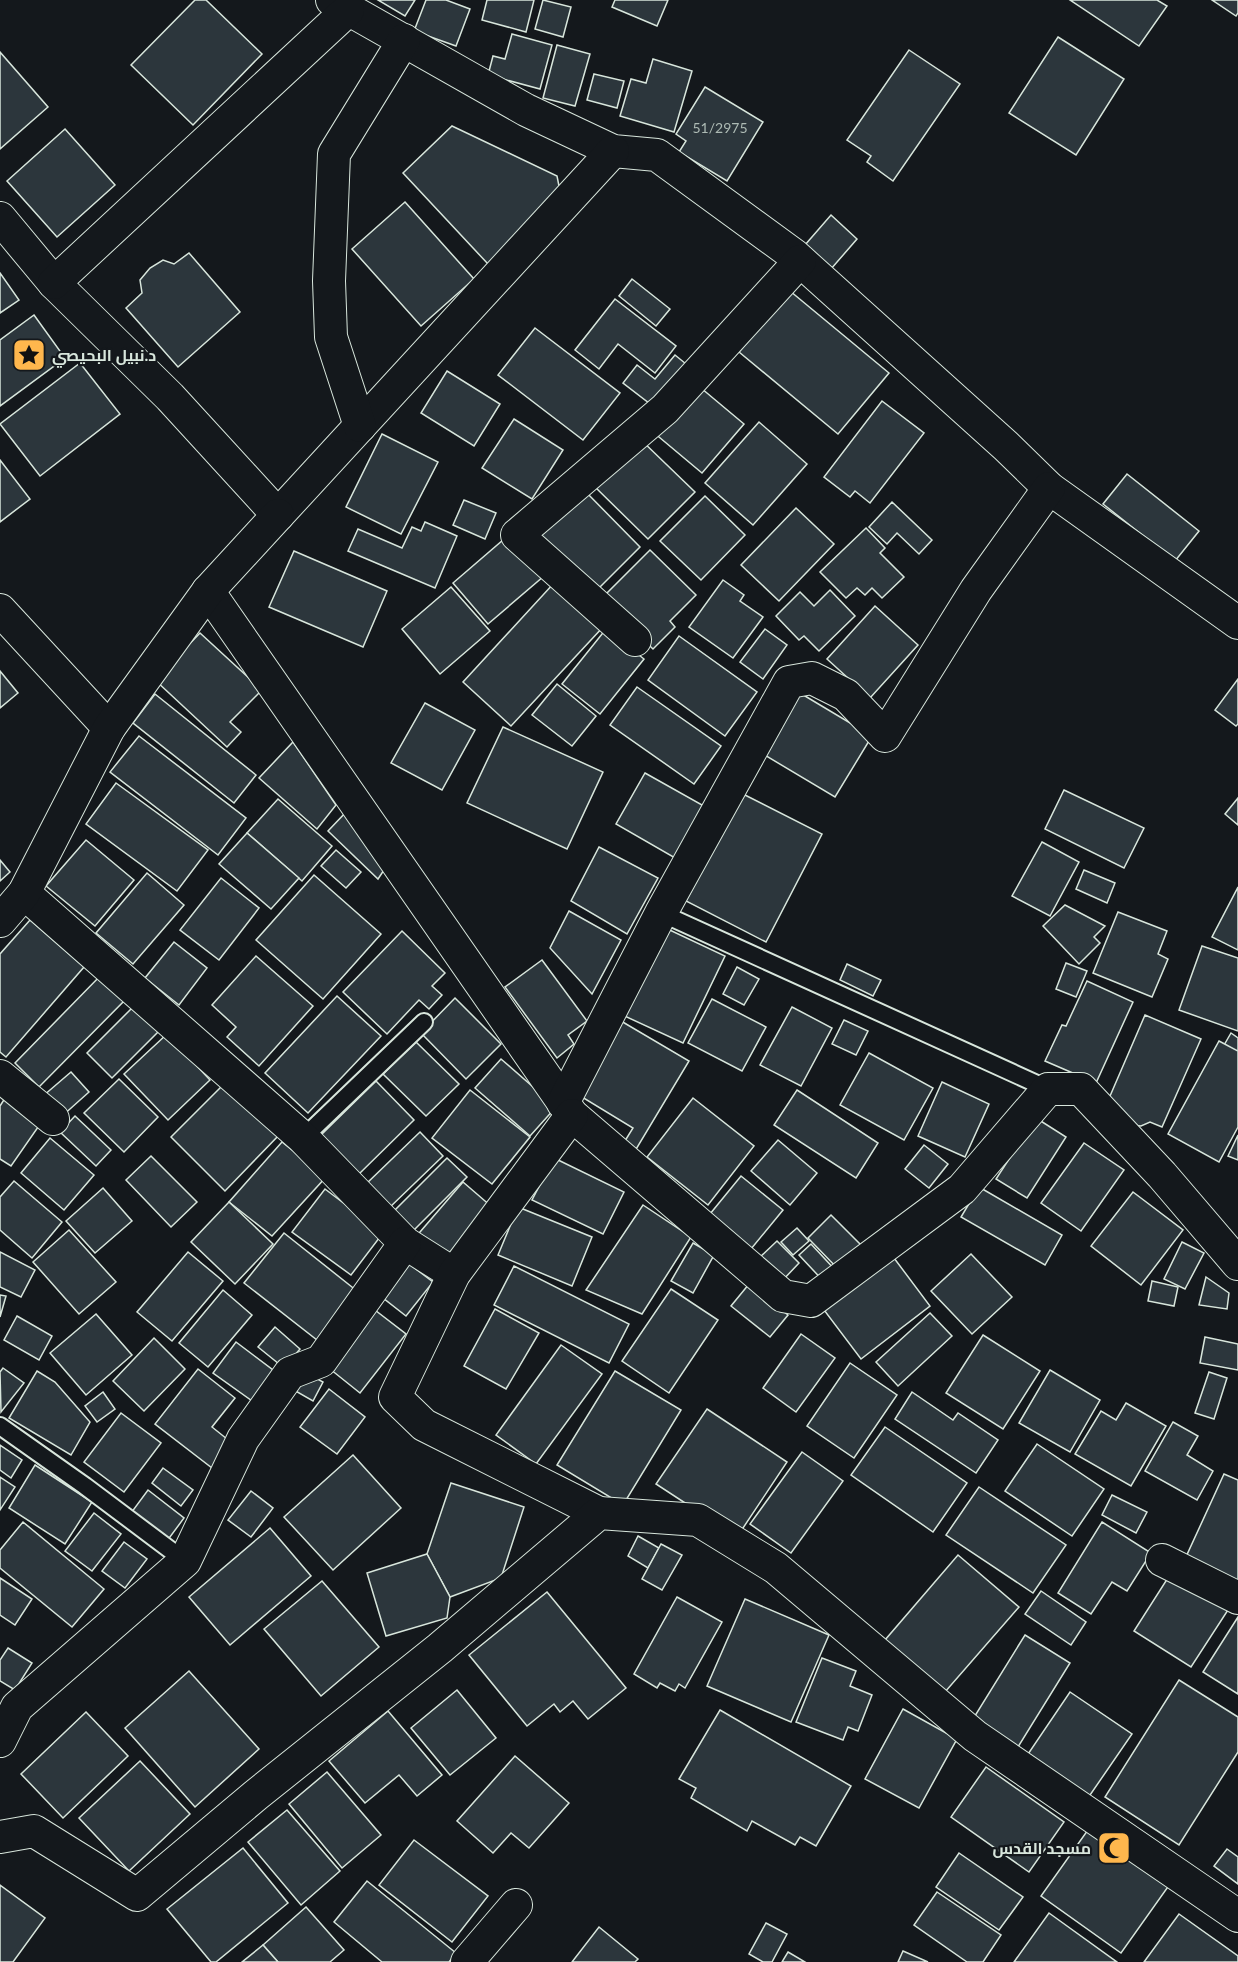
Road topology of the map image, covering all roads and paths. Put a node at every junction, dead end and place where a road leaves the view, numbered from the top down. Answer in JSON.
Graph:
{"nodes":[{"id":1,"x":340,"y":5,"type":"edge"},
{"id":2,"x":404,"y":40,"type":"junction"},
{"id":3,"x":613,"y":151,"type":"junction"},
{"id":4,"x":0,"y":218,"type":"edge"},
{"id":5,"x":800,"y":261,"type":"junction"},
{"id":6,"x":54,"y":282,"type":"junction"},
{"id":7,"x":360,"y":426,"type":"junction"},
{"id":8,"x":1048,"y":488,"type":"junction"},
{"id":9,"x":278,"y":515,"type":"junction"},
{"id":10,"x":208,"y":591,"type":"junction"},
{"id":11,"x":0,"y":610,"type":"edge"},
{"id":12,"x":1235,"y":612,"type":"edge"},
{"id":13,"x":635,"y":640,"type":"dead end"},
{"id":14,"x":109,"y":728,"type":"junction"},
{"id":15,"x":24,"y":893,"type":"junction"},
{"id":16,"x":661,"y":913,"type":"junction"},
{"id":17,"x":0,"y":921,"type":"edge"},
{"id":18,"x":424,"y":1022,"type":"dead end"},
{"id":19,"x":0,"y":1076,"type":"edge"},
{"id":20,"x":1048,"y":1089,"type":"junction"},
{"id":21,"x":568,"y":1109,"type":"junction"},
{"id":22,"x":53,"y":1119,"type":"dead end"},
{"id":23,"x":303,"y":1138,"type":"junction"},
{"id":24,"x":405,"y":1243,"type":"junction"},
{"id":25,"x":1238,"y":1264,"type":"edge"},
{"id":26,"x":454,"y":1274,"type":"junction"},
{"id":27,"x":0,"y":1426,"type":"edge"},
{"id":28,"x":599,"y":1513,"type":"junction"},
{"id":29,"x":1162,"y":1560,"type":"dead end"},
{"id":30,"x":185,"y":1561,"type":"junction"},
{"id":31,"x":1238,"y":1598,"type":"edge"},
{"id":32,"x":8,"y":1700,"type":"edge"},
{"id":33,"x":0,"y":1741,"type":"edge"},
{"id":34,"x":0,"y":1837,"type":"edge"},
{"id":35,"x":516,"y":1905,"type":"dead end"},
{"id":36,"x":1238,"y":1916,"type":"edge"},
{"id":37,"x":467,"y":1962,"type":"edge"}],
"edges":[{"from":1,"to":2,"type":"street"},
{"from":1,"to":6,"type":"street"},
{"from":2,"to":3,"type":"street"},
{"from":2,"to":7,"type":"street"},
{"from":3,"to":5,"type":"street"},
{"from":3,"to":7,"type":"street"},
{"from":4,"to":6,"type":"street"},
{"from":5,"to":8,"type":"street"},
{"from":5,"to":13,"type":"street"},
{"from":6,"to":9,"type":"street"},
{"from":7,"to":9,"type":"street"},
{"from":8,"to":12,"type":"street"},
{"from":8,"to":16,"type":"street"},
{"from":9,"to":10,"type":"street"},
{"from":10,"to":14,"type":"street"},
{"from":10,"to":21,"type":"street"},
{"from":11,"to":14,"type":"street"},
{"from":14,"to":15,"type":"street"},
{"from":15,"to":17,"type":"street"},
{"from":15,"to":23,"type":"street"},
{"from":16,"to":20,"type":"lane"},
{"from":16,"to":21,"type":"street"},
{"from":18,"to":23,"type":"lane"},
{"from":19,"to":22,"type":"street"},
{"from":20,"to":21,"type":"street"},
{"from":20,"to":25,"type":"street"},
{"from":21,"to":26,"type":"street"},
{"from":23,"to":24,"type":"street"},
{"from":24,"to":26,"type":"street"},
{"from":24,"to":30,"type":"street"},
{"from":26,"to":28,"type":"street"},
{"from":27,"to":30,"type":"lane"},
{"from":28,"to":34,"type":"street"},
{"from":28,"to":36,"type":"street"},
{"from":29,"to":31,"type":"street"},
{"from":30,"to":32,"type":"street"},
{"from":32,"to":33,"type":"street"},
{"from":35,"to":37,"type":"street"}]}
